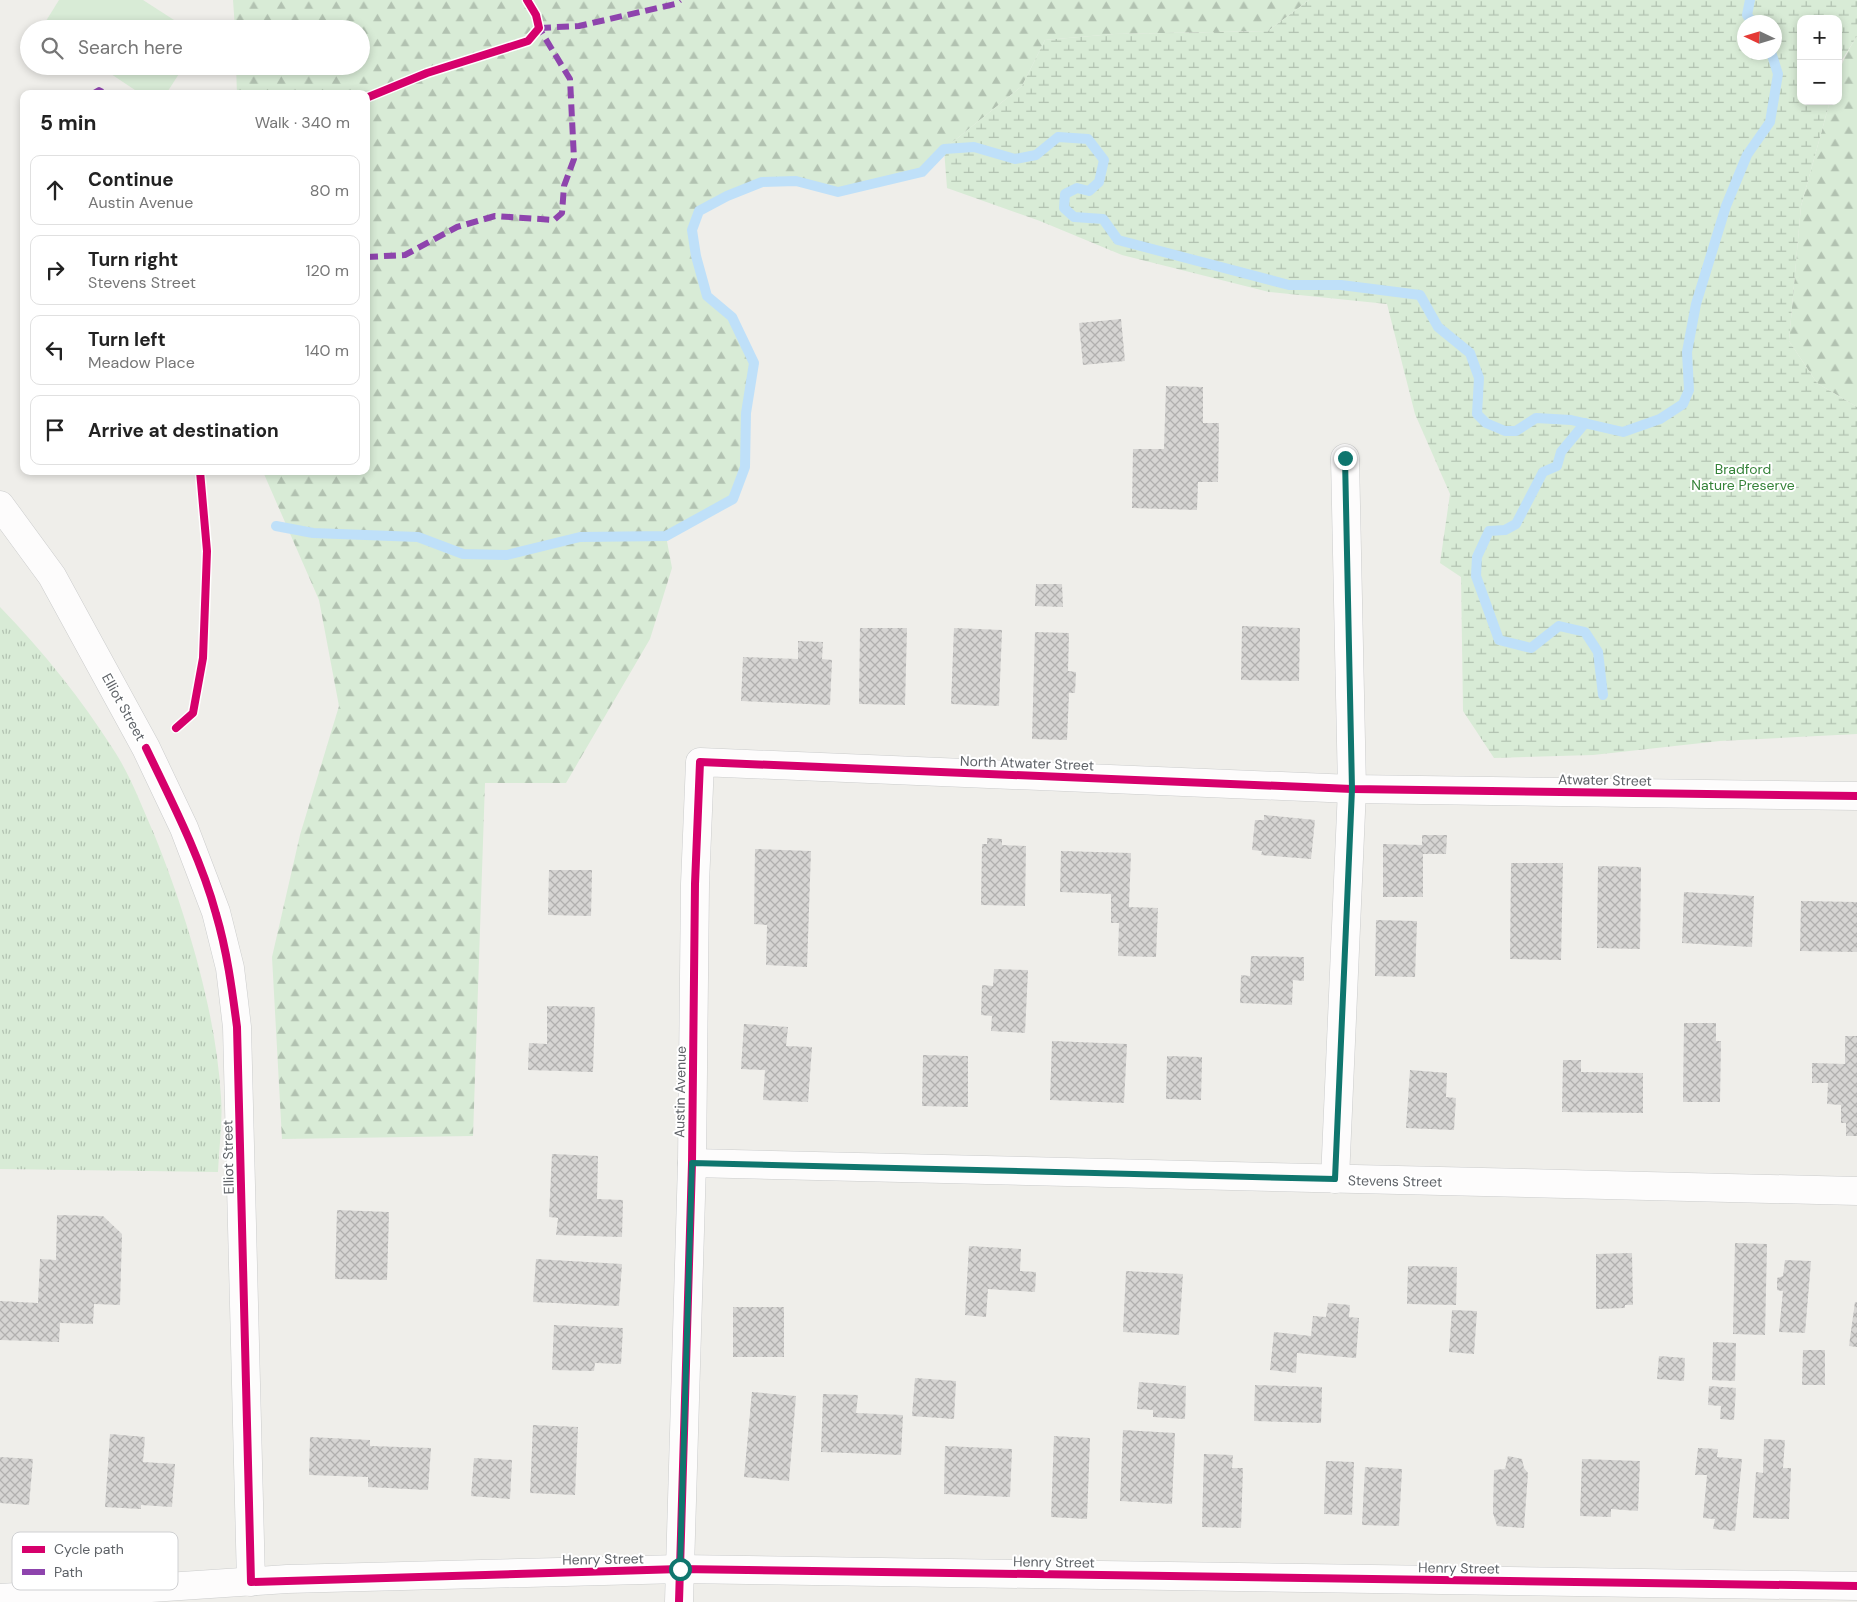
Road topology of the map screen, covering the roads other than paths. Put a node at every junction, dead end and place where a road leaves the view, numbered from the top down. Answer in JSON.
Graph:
{"nodes":[{"id":1,"x":1345,"y":458,"type":"dead end"},
{"id":2,"x":0,"y":505,"type":"edge"},
{"id":3,"x":700,"y":762,"type":"joint"},
{"id":4,"x":1352,"y":789,"type":"junction"},
{"id":5,"x":1857,"y":796,"type":"edge"},
{"id":6,"x":692,"y":1163,"type":"junction"},
{"id":7,"x":1335,"y":1179,"type":"junction"},
{"id":8,"x":1857,"y":1192,"type":"edge"},
{"id":9,"x":680,"y":1569,"type":"junction"},
{"id":10,"x":250,"y":1582,"type":"junction"},
{"id":11,"x":1857,"y":1586,"type":"edge"},
{"id":12,"x":178,"y":1587,"type":"edge"},
{"id":13,"x":125,"y":1590,"type":"edge"},
{"id":14,"x":0,"y":1598,"type":"edge"},
{"id":15,"x":679,"y":1602,"type":"edge"}],
"edges":[{"from":1,"to":4,"type":"street"},
{"from":2,"to":10,"type":"street","name":"Elliot Street"},
{"from":3,"to":4,"type":"street","name":"North Atwater Street"},
{"from":3,"to":6,"type":"street","name":"Austin Avenue"},
{"from":4,"to":5,"type":"street","name":"Atwater Street"},
{"from":4,"to":7,"type":"street"},
{"from":6,"to":7,"type":"street","name":"Stevens Street"},
{"from":6,"to":9,"type":"street","name":"Austin Avenue"},
{"from":7,"to":8,"type":"street","name":"Stevens Street"},
{"from":9,"to":10,"type":"street","name":"Henry Street"},
{"from":9,"to":11,"type":"street","name":"Henry Street"},
{"from":9,"to":15,"type":"street","name":"Austin Avenue"},
{"from":10,"to":12,"type":"street","name":"Henry Street"},
{"from":13,"to":14,"type":"street","name":"Henry Street"}]}
